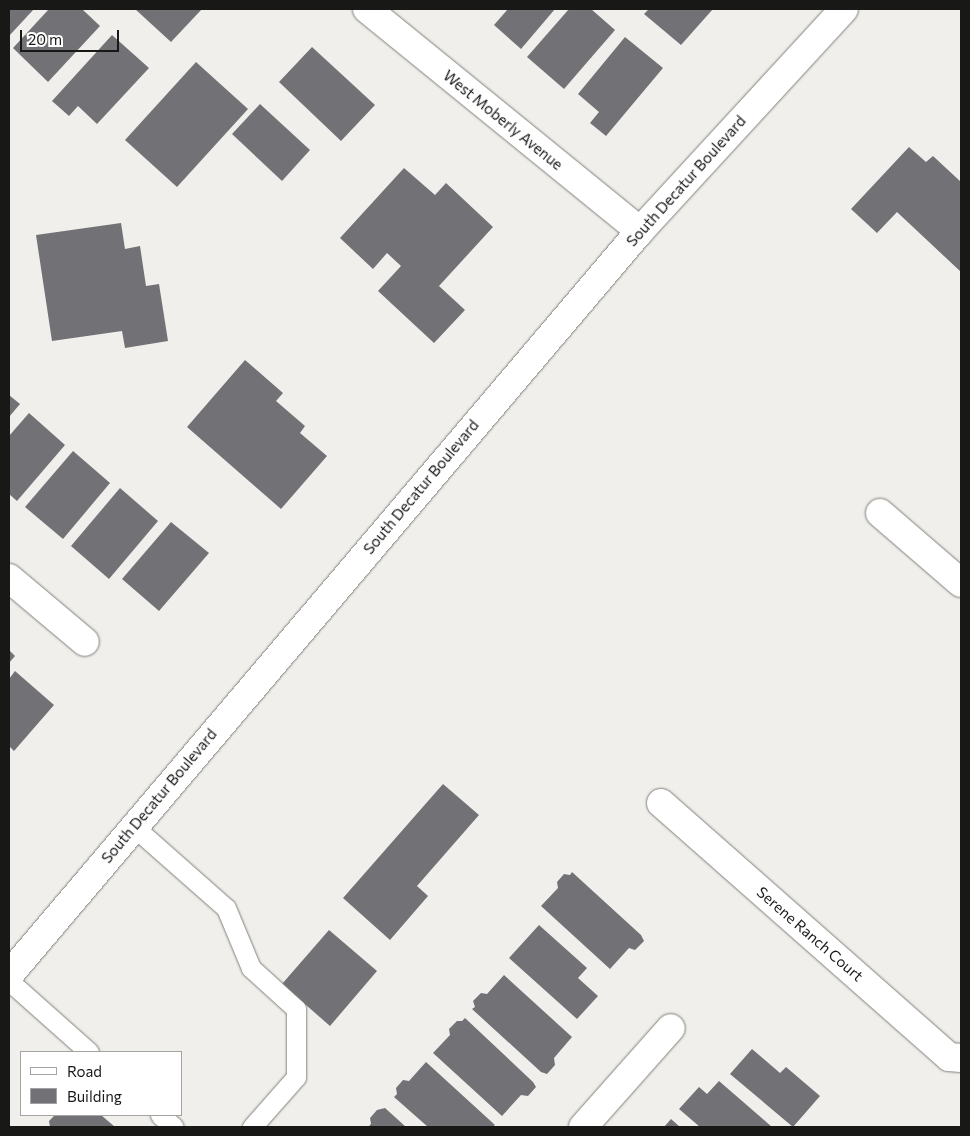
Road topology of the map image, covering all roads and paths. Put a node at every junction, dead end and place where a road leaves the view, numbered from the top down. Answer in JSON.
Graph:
{"nodes":[{"id":1,"x":367,"y":9,"type":"edge"},
{"id":2,"x":844,"y":9,"type":"edge"},
{"id":3,"x":640,"y":231,"type":"junction"},
{"id":4,"x":880,"y":513,"type":"dead end"},
{"id":5,"x":9,"y":578,"type":"edge"},
{"id":6,"x":961,"y":583,"type":"edge"},
{"id":7,"x":85,"y":642,"type":"dead end"},
{"id":8,"x":661,"y":803,"type":"dead end"},
{"id":9,"x":133,"y":826,"type":"junction"},
{"id":10,"x":9,"y":975,"type":"edge"},
{"id":11,"x":9,"y":981,"type":"edge"},
{"id":12,"x":671,"y":1028,"type":"dead end"},
{"id":13,"x":88,"y":1051,"type":"edge"},
{"id":14,"x":961,"y":1058,"type":"edge"},
{"id":15,"x":161,"y":1116,"type":"edge"},
{"id":16,"x":174,"y":1127,"type":"edge"},
{"id":17,"x":252,"y":1127,"type":"edge"},
{"id":18,"x":583,"y":1127,"type":"edge"}],
"edges":[{"from":1,"to":3,"type":"main road","name":"West Moberly Avenue"},
{"from":2,"to":3,"type":"main road","name":"South Decatur Boulevard"},
{"from":3,"to":9,"type":"main road","name":"South Decatur Boulevard"},
{"from":4,"to":6,"type":"main road"},
{"from":5,"to":7,"type":"main road"},
{"from":8,"to":14,"type":"main road","name":"Serene Ranch Court"},
{"from":9,"to":10,"type":"main road","name":"South Decatur Boulevard"},
{"from":9,"to":17,"type":"lane"},
{"from":11,"to":13,"type":"lane"},
{"from":12,"to":18,"type":"main road"},
{"from":15,"to":16,"type":"lane"}]}
